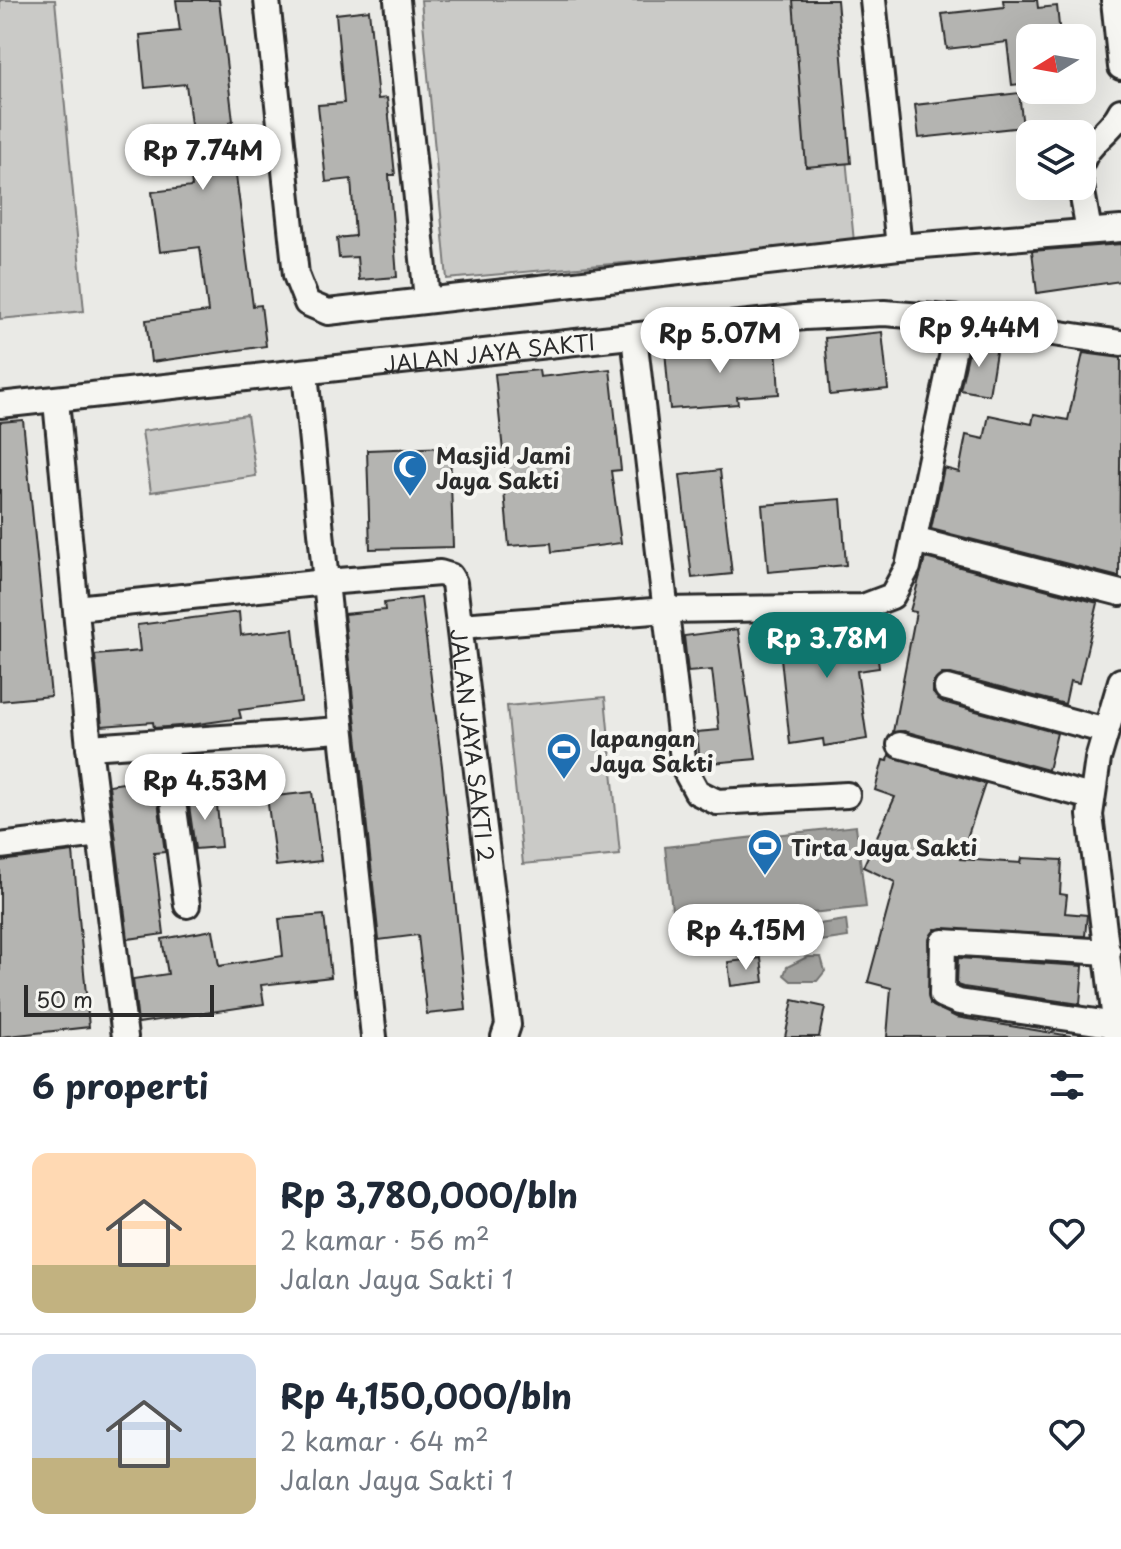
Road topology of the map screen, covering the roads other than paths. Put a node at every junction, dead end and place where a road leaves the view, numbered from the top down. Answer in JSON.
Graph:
{"nodes":[{"id":1,"x":267,"y":0,"type":"edge"},
{"id":2,"x":397,"y":0,"type":"edge"},
{"id":3,"x":873,"y":0,"type":"edge"},
{"id":4,"x":1114,"y":0,"type":"edge"},
{"id":5,"x":1121,"y":67,"type":"edge"},
{"id":6,"x":1121,"y":111,"type":"edge"},
{"id":7,"x":1096,"y":143,"type":"edge"},
{"id":8,"x":1083,"y":200,"type":"edge"},
{"id":9,"x":1121,"y":229,"type":"edge"},
{"id":10,"x":1089,"y":231,"type":"junction"},
{"id":11,"x":899,"y":247,"type":"junction"},
{"id":12,"x":427,"y":299,"type":"junction"},
{"id":13,"x":960,"y":319,"type":"junction"},
{"id":14,"x":634,"y":336,"type":"junction"},
{"id":15,"x":1121,"y":343,"type":"edge"},
{"id":16,"x":305,"y":373,"type":"junction"},
{"id":17,"x":56,"y":401,"type":"junction"},
{"id":18,"x":0,"y":405,"type":"edge"},
{"id":19,"x":914,"y":540,"type":"junction"},
{"id":20,"x":326,"y":582,"type":"junction"},
{"id":21,"x":1121,"y":593,"type":"edge"},
{"id":22,"x":76,"y":608,"type":"junction"},
{"id":23,"x":666,"y":610,"type":"junction"},
{"id":24,"x":461,"y":626,"type":"junction"},
{"id":25,"x":1121,"y":681,"type":"edge"},
{"id":26,"x":947,"y":688,"type":"dead end"},
{"id":27,"x":1112,"y":722,"type":"edge"},
{"id":28,"x":340,"y":730,"type":"junction"},
{"id":29,"x":165,"y":742,"type":"junction"},
{"id":30,"x":900,"y":745,"type":"dead end"},
{"id":31,"x":89,"y":747,"type":"junction"},
{"id":32,"x":847,"y":795,"type":"dead end"},
{"id":33,"x":1091,"y":797,"type":"junction"},
{"id":34,"x":99,"y":834,"type":"junction"},
{"id":35,"x":0,"y":846,"type":"edge"},
{"id":36,"x":187,"y":905,"type":"dead end"},
{"id":37,"x":1112,"y":945,"type":"edge"},
{"id":38,"x":1117,"y":1031,"type":"edge"},
{"id":39,"x":125,"y":1037,"type":"edge"},
{"id":40,"x":374,"y":1037,"type":"edge"},
{"id":41,"x":504,"y":1037,"type":"edge"}],
"edges":[{"from":1,"to":12,"type":"street"},
{"from":2,"to":12,"type":"street"},
{"from":3,"to":11,"type":"street"},
{"from":4,"to":5,"type":"street"},
{"from":6,"to":7,"type":"street"},
{"from":8,"to":10,"type":"street"},
{"from":9,"to":10,"type":"street"},
{"from":10,"to":11,"type":"street"},
{"from":11,"to":12,"type":"street"},
{"from":13,"to":14,"type":"street","name":"JALAN JAYA SAKTI"},
{"from":13,"to":15,"type":"street","name":"JALAN JAYA SAKTI"},
{"from":13,"to":19,"type":"street"},
{"from":14,"to":16,"type":"street","name":"JALAN JAYA SAKTI"},
{"from":14,"to":23,"type":"street"},
{"from":16,"to":17,"type":"street","name":"JALAN JAYA SAKTI"},
{"from":16,"to":20,"type":"street"},
{"from":17,"to":18,"type":"street","name":"JALAN JAYA SAKTI"},
{"from":17,"to":22,"type":"street"},
{"from":19,"to":21,"type":"street"},
{"from":19,"to":23,"type":"street"},
{"from":20,"to":22,"type":"street"},
{"from":20,"to":24,"type":"street","name":"JALAN JAYA SAKTI 2"},
{"from":20,"to":28,"type":"street"},
{"from":22,"to":31,"type":"street"},
{"from":23,"to":24,"type":"street"},
{"from":23,"to":32,"type":"street"},
{"from":24,"to":41,"type":"street","name":"JALAN JAYA SAKTI 2"},
{"from":25,"to":27,"type":"street"},
{"from":26,"to":27,"type":"street"},
{"from":27,"to":33,"type":"street"},
{"from":28,"to":29,"type":"street"},
{"from":28,"to":40,"type":"street"},
{"from":29,"to":31,"type":"street"},
{"from":29,"to":36,"type":"street"},
{"from":30,"to":33,"type":"street"},
{"from":31,"to":34,"type":"street"},
{"from":33,"to":37,"type":"street"},
{"from":34,"to":35,"type":"street"},
{"from":34,"to":39,"type":"street"},
{"from":37,"to":38,"type":"street"},
{"from":37,"to":38,"type":"street"}]}
